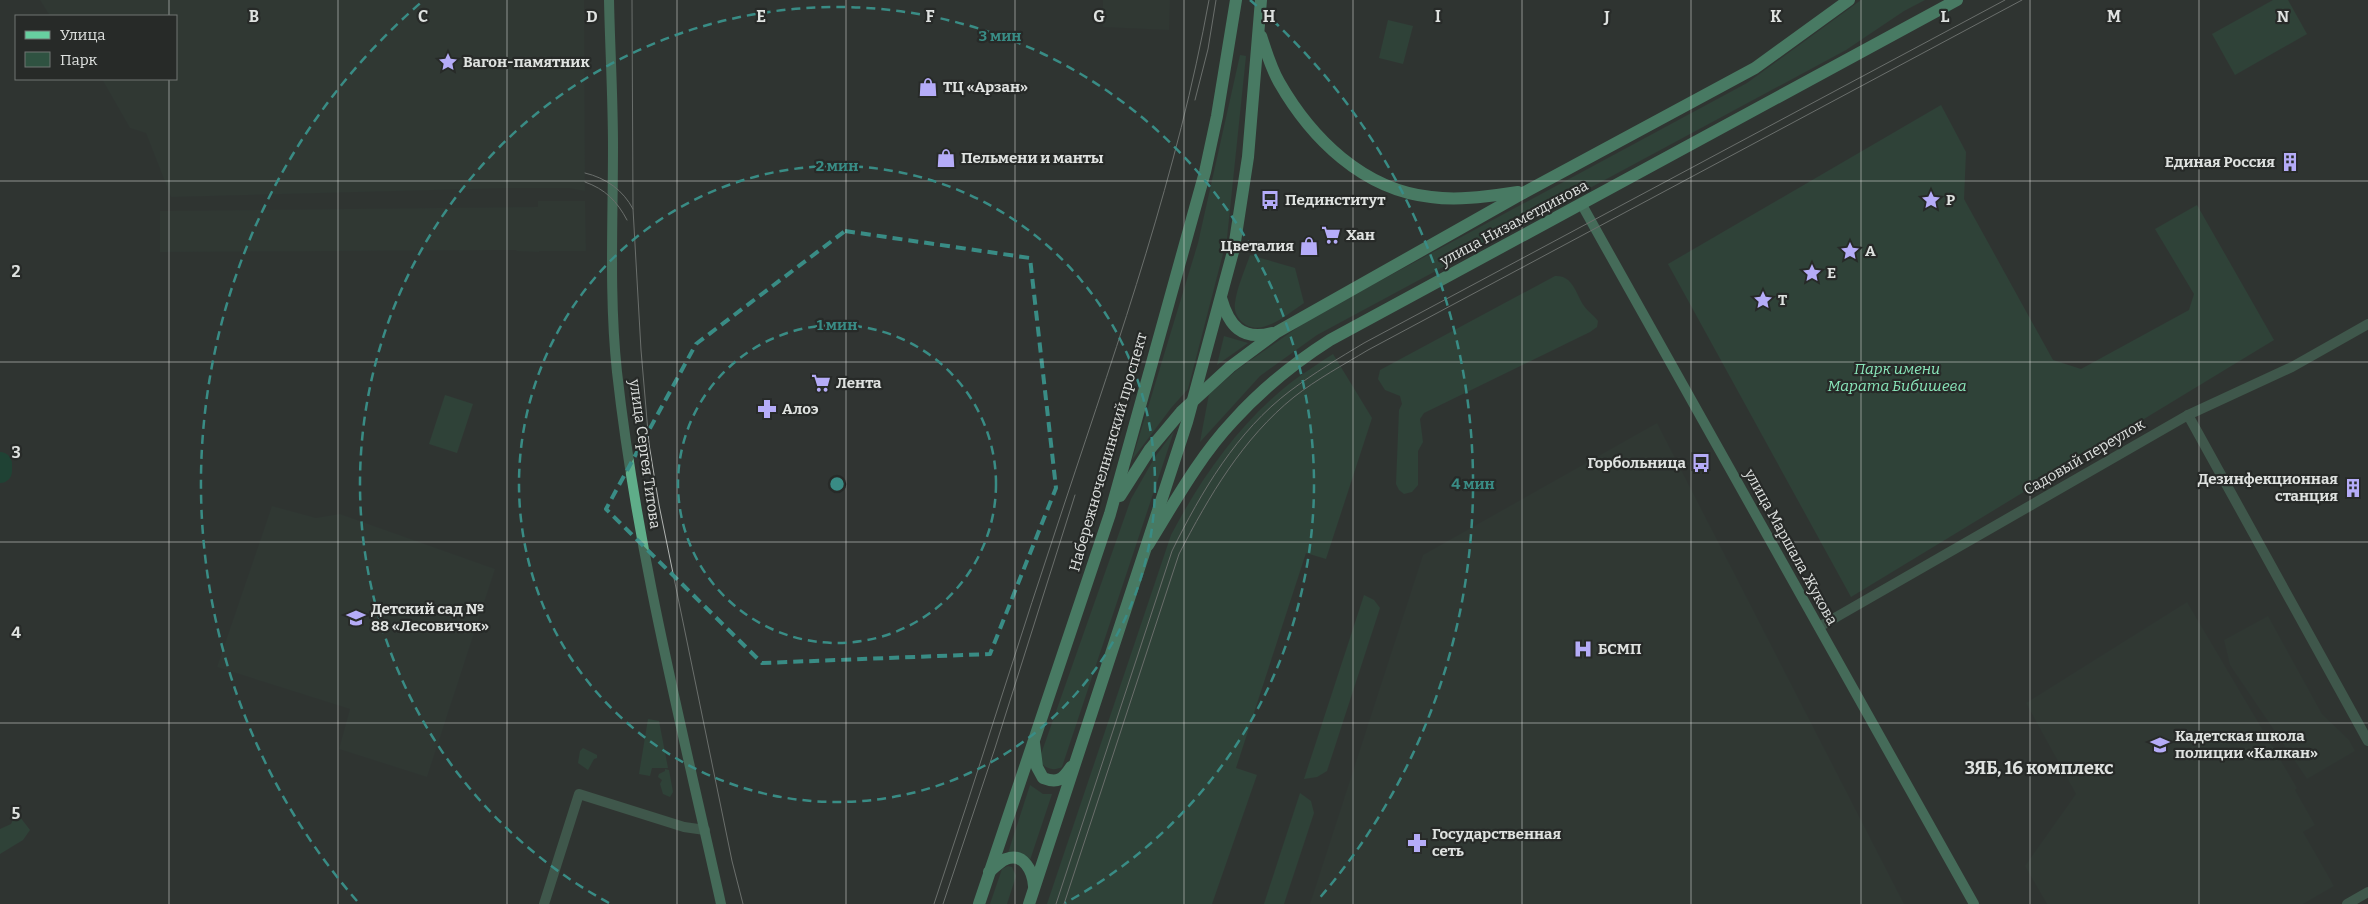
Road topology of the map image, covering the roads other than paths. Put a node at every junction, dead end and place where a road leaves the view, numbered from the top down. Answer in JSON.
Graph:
{"nodes":[{"id":1,"x":609,"y":0,"type":"edge"},
{"id":2,"x":1236,"y":0,"type":"edge"},
{"id":3,"x":1261,"y":0,"type":"edge"},
{"id":4,"x":1848,"y":0,"type":"edge"},
{"id":5,"x":1956,"y":0,"type":"edge"},
{"id":6,"x":1259,"y":32,"type":"junction"},
{"id":7,"x":1525,"y":192,"type":"junction"},
{"id":8,"x":1582,"y":205,"type":"junction"},
{"id":9,"x":1221,"y":298,"type":"junction"},
{"id":10,"x":2368,"y":324,"type":"edge"},
{"id":11,"x":1277,"y":332,"type":"junction"},
{"id":12,"x":1192,"y":402,"type":"junction"},
{"id":13,"x":2188,"y":415,"type":"junction"},
{"id":14,"x":1110,"y":514,"type":"junction"},
{"id":15,"x":1148,"y":545,"type":"junction"},
{"id":16,"x":1819,"y":627,"type":"junction"},
{"id":17,"x":1034,"y":740,"type":"junction"},
{"id":18,"x":2368,"y":741,"type":"edge"},
{"id":19,"x":1077,"y":759,"type":"junction"},
{"id":20,"x":705,"y":830,"type":"junction"},
{"id":21,"x":989,"y":872,"type":"junction"},
{"id":22,"x":1035,"y":888,"type":"junction"},
{"id":23,"x":2368,"y":892,"type":"edge"},
{"id":24,"x":544,"y":904,"type":"edge"},
{"id":25,"x":721,"y":904,"type":"edge"},
{"id":26,"x":979,"y":904,"type":"edge"},
{"id":27,"x":1030,"y":904,"type":"edge"},
{"id":28,"x":1974,"y":904,"type":"edge"},
{"id":29,"x":2347,"y":904,"type":"edge"}],
"edges":[{"from":1,"to":20,"type":"main road","name":"улица Сергея Титова"},
{"from":2,"to":14,"type":"main road","name":"Набережночелнинский проспект"},
{"from":3,"to":6,"type":"main road"},
{"from":4,"to":7,"type":"main road","name":"улица Низаметдинова"},
{"from":5,"to":8,"type":"main road","name":"улица Низаметдинова"},
{"from":6,"to":7,"type":"main road"},
{"from":6,"to":9,"type":"main road"},
{"from":7,"to":11,"type":"main road","name":"улица Низаметдинова"},
{"from":8,"to":15,"type":"main road","name":"улица Низаметдинова"},
{"from":8,"to":16,"type":"main road","name":"улица Маршала Жукова"},
{"from":9,"to":11,"type":"main road"},
{"from":9,"to":12,"type":"main road"},
{"from":10,"to":13,"type":"street","name":"Садовый переулок"},
{"from":11,"to":12,"type":"main road","name":"улица Низаметдинова"},
{"from":12,"to":14,"type":"main road","name":"улица Низаметдинова"},
{"from":12,"to":15,"type":"main road"},
{"from":13,"to":16,"type":"street","name":"Садовый переулок"},
{"from":13,"to":18,"type":"street"},
{"from":14,"to":17,"type":"main road","name":"Набережночелнинский проспект"},
{"from":15,"to":19,"type":"main road"},
{"from":16,"to":28,"type":"main road","name":"улица Маршала Жукова"},
{"from":17,"to":19,"type":"main road"},
{"from":17,"to":21,"type":"main road","name":"Набережночелнинский проспект"},
{"from":19,"to":22,"type":"main road"},
{"from":20,"to":24,"type":"street"},
{"from":20,"to":25,"type":"main road","name":"улица Сергея Титова"},
{"from":21,"to":22,"type":"main road"},
{"from":21,"to":26,"type":"main road","name":"Набережночелнинский проспект"},
{"from":22,"to":27,"type":"main road"},
{"from":23,"to":29,"type":"street"}]}
